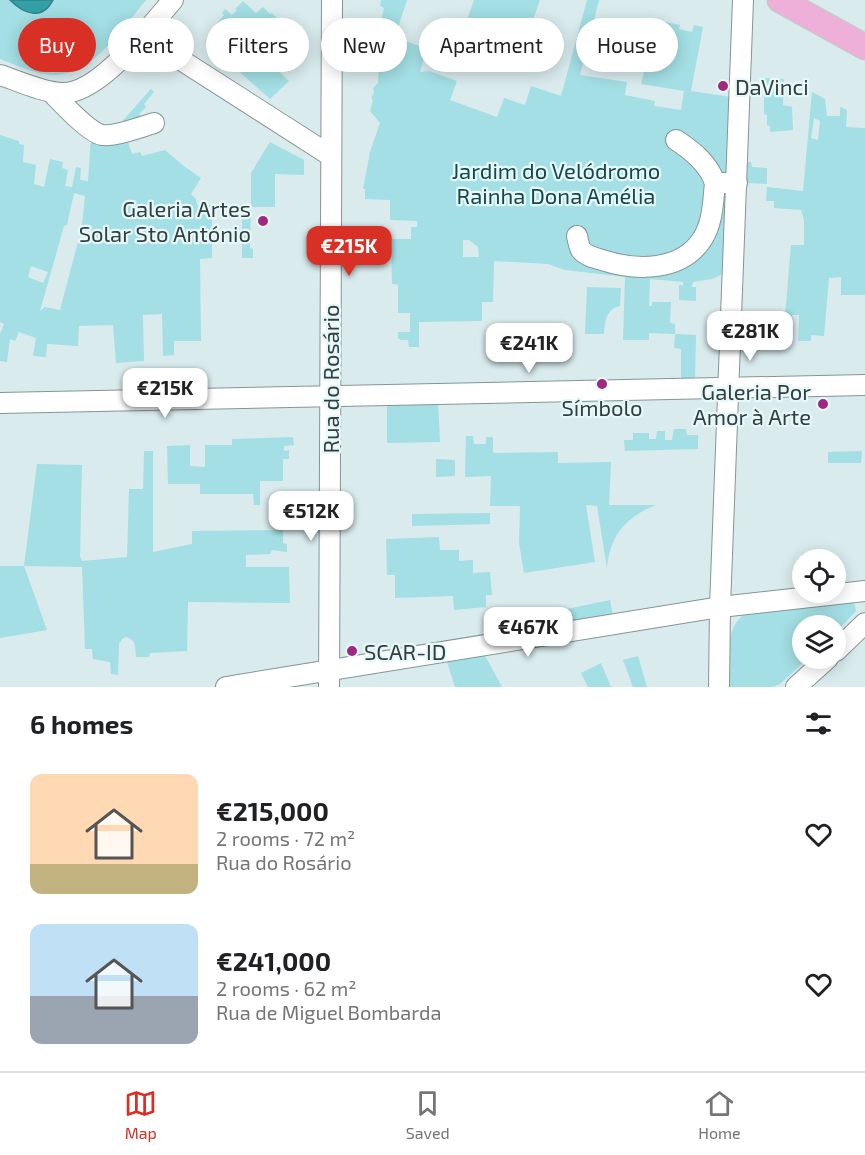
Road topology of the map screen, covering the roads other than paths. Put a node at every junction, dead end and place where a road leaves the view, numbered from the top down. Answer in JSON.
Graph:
{"nodes":[{"id":1,"x":173,"y":0,"type":"edge"},
{"id":2,"x":332,"y":0,"type":"edge"},
{"id":3,"x":743,"y":0,"type":"edge"},
{"id":4,"x":780,"y":0,"type":"edge"},
{"id":5,"x":157,"y":18,"type":"edge"},
{"id":6,"x":865,"y":47,"type":"edge"},
{"id":7,"x":194,"y":68,"type":"edge"},
{"id":8,"x":108,"y":70,"type":"edge"},
{"id":9,"x":0,"y":75,"type":"edge"},
{"id":10,"x":51,"y":92,"type":"junction"},
{"id":11,"x":154,"y":123,"type":"dead end"},
{"id":12,"x":676,"y":140,"type":"dead end"},
{"id":13,"x":330,"y":156,"type":"junction"},
{"id":14,"x":715,"y":183,"type":"junction"},
{"id":15,"x":737,"y":183,"type":"junction"},
{"id":16,"x":577,"y":236,"type":"dead end"},
{"id":17,"x":865,"y":385,"type":"edge"},
{"id":18,"x":730,"y":389,"type":"junction"},
{"id":19,"x":330,"y":397,"type":"junction"},
{"id":20,"x":0,"y":403,"type":"edge"},
{"id":21,"x":865,"y":591,"type":"edge"},
{"id":22,"x":720,"y":607,"type":"junction"},
{"id":23,"x":865,"y":623,"type":"edge"},
{"id":24,"x":846,"y":641,"type":"edge"},
{"id":25,"x":816,"y":669,"type":"edge"},
{"id":26,"x":329,"y":679,"type":"edge"},
{"id":27,"x":226,"y":687,"type":"edge"},
{"id":28,"x":719,"y":687,"type":"edge"},
{"id":29,"x":796,"y":687,"type":"edge"}],
"edges":[{"from":1,"to":5,"type":"street"},
{"from":2,"to":13,"type":"street","name":"Rua do Rosário"},
{"from":3,"to":15,"type":"street"},
{"from":4,"to":6,"type":"main road"},
{"from":7,"to":13,"type":"street"},
{"from":8,"to":10,"type":"street"},
{"from":9,"to":10,"type":"street"},
{"from":10,"to":11,"type":"street"},
{"from":12,"to":14,"type":"street"},
{"from":13,"to":19,"type":"street","name":"Rua do Rosário"},
{"from":14,"to":15,"type":"street"},
{"from":14,"to":16,"type":"street"},
{"from":15,"to":18,"type":"street"},
{"from":17,"to":18,"type":"street"},
{"from":18,"to":19,"type":"street"},
{"from":18,"to":22,"type":"street"},
{"from":19,"to":20,"type":"street"},
{"from":19,"to":26,"type":"street","name":"Rua do Rosário"},
{"from":21,"to":22,"type":"street"},
{"from":22,"to":26,"type":"street"},
{"from":22,"to":28,"type":"street"},
{"from":23,"to":24,"type":"street"},
{"from":25,"to":29,"type":"street"},
{"from":26,"to":27,"type":"street"}]}
